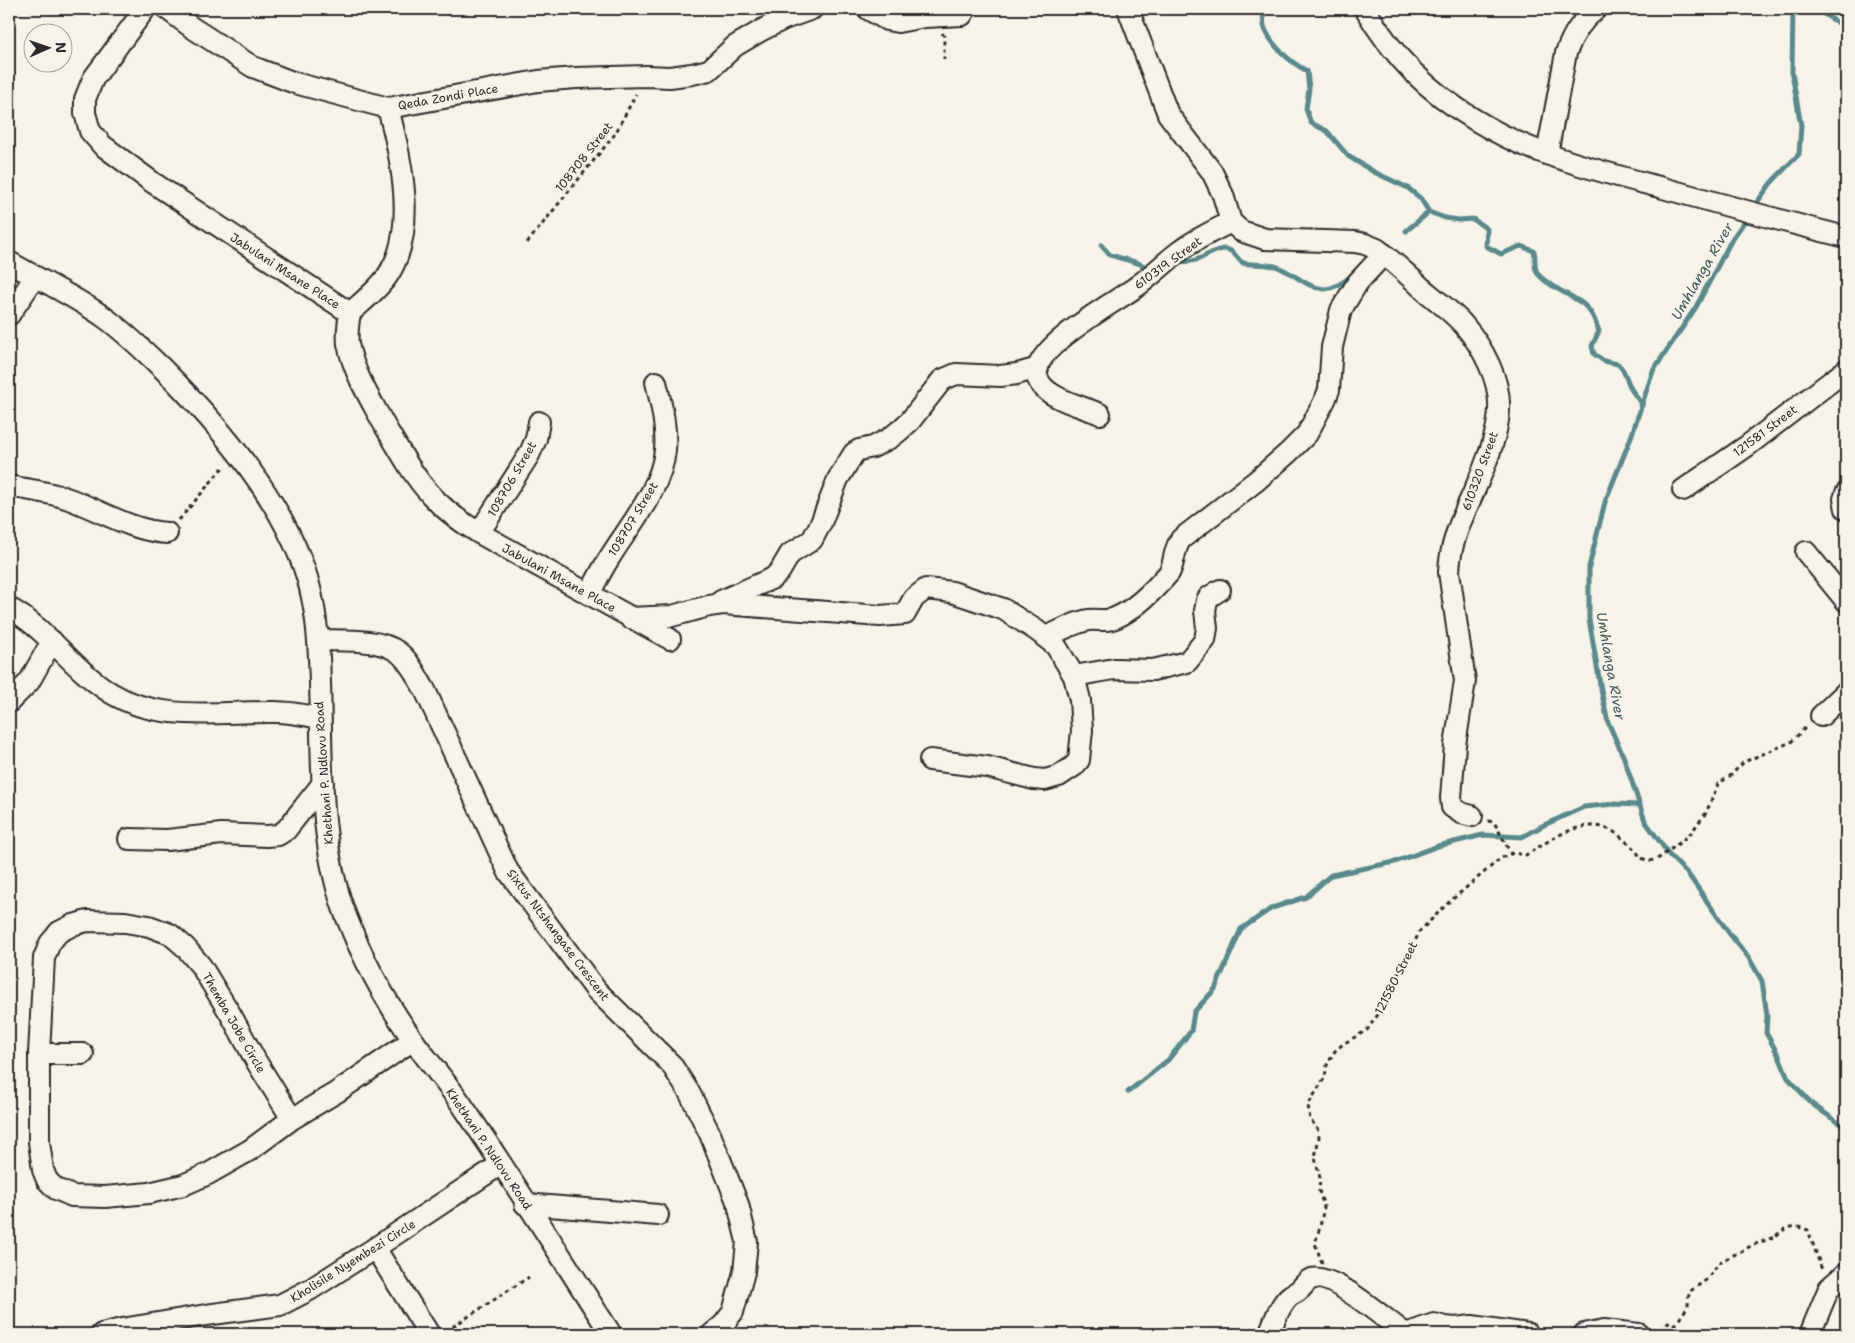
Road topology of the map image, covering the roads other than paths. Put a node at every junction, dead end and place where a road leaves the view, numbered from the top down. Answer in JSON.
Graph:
{"nodes":[{"id":1,"x":145,"y":9,"type":"edge"},
{"id":2,"x":167,"y":9,"type":"edge"},
{"id":3,"x":812,"y":9,"type":"edge"},
{"id":4,"x":868,"y":9,"type":"edge"},
{"id":5,"x":966,"y":9,"type":"edge"},
{"id":6,"x":1128,"y":9,"type":"edge"},
{"id":7,"x":1365,"y":9,"type":"edge"},
{"id":8,"x":1596,"y":9,"type":"edge"},
{"id":9,"x":388,"y":108,"type":"junction"},
{"id":10,"x":1547,"y":154,"type":"junction"},
{"id":11,"x":1231,"y":222,"type":"junction"},
{"id":12,"x":1846,"y":237,"type":"edge"},
{"id":13,"x":1384,"y":254,"type":"junction"},
{"id":14,"x":9,"y":262,"type":"edge"},
{"id":15,"x":35,"y":277,"type":"junction"},
{"id":16,"x":350,"y":313,"type":"junction"},
{"id":17,"x":9,"y":315,"type":"edge"},
{"id":18,"x":1038,"y":368,"type":"junction"},
{"id":19,"x":1846,"y":370,"type":"edge"},
{"id":20,"x":656,"y":382,"type":"dead end"},
{"id":21,"x":1100,"y":414,"type":"dead end"},
{"id":22,"x":538,"y":422,"type":"dead end"},
{"id":23,"x":9,"y":486,"type":"edge"},
{"id":24,"x":1683,"y":490,"type":"dead end"},
{"id":25,"x":1846,"y":493,"type":"edge"},
{"id":26,"x":1846,"y":509,"type":"edge"},
{"id":27,"x":479,"y":533,"type":"junction"},
{"id":28,"x":167,"y":534,"type":"road end"},
{"id":29,"x":1806,"y":552,"type":"dead end"},
{"id":30,"x":1220,"y":590,"type":"dead end"},
{"id":31,"x":589,"y":594,"type":"junction"},
{"id":32,"x":1846,"y":601,"type":"edge"},
{"id":33,"x":709,"y":606,"type":"junction"},
{"id":34,"x":9,"y":608,"type":"edge"},
{"id":35,"x":630,"y":618,"type":"junction"},
{"id":36,"x":1045,"y":637,"type":"junction"},
{"id":37,"x":318,"y":640,"type":"junction"},
{"id":38,"x":670,"y":640,"type":"dead end"},
{"id":39,"x":52,"y":641,"type":"junction"},
{"id":40,"x":1074,"y":676,"type":"junction"},
{"id":41,"x":1846,"y":692,"type":"edge"},
{"id":42,"x":9,"y":702,"type":"edge"},
{"id":43,"x":1821,"y":716,"type":"road end"},
{"id":44,"x":320,"y":718,"type":"junction"},
{"id":45,"x":930,"y":760,"type":"dead end"},
{"id":46,"x":323,"y":783,"type":"junction"},
{"id":47,"x":1472,"y":816,"type":"dead end"},
{"id":48,"x":129,"y":839,"type":"dead end"},
{"id":49,"x":413,"y":1040,"type":"junction"},
{"id":50,"x":39,"y":1054,"type":"junction"},
{"id":51,"x":83,"y":1054,"type":"dead end"},
{"id":52,"x":292,"y":1119,"type":"junction"},
{"id":53,"x":501,"y":1164,"type":"junction"},
{"id":54,"x":525,"y":1204,"type":"junction"},
{"id":55,"x":658,"y":1216,"type":"dead end"},
{"id":56,"x":375,"y":1248,"type":"junction"},
{"id":57,"x":1846,"y":1273,"type":"edge"},
{"id":58,"x":102,"y":1334,"type":"edge"},
{"id":59,"x":429,"y":1334,"type":"edge"},
{"id":60,"x":611,"y":1334,"type":"edge"},
{"id":61,"x":712,"y":1334,"type":"edge"},
{"id":62,"x":1268,"y":1334,"type":"edge"},
{"id":63,"x":1528,"y":1334,"type":"edge"},
{"id":64,"x":1584,"y":1334,"type":"edge"},
{"id":65,"x":1639,"y":1334,"type":"edge"},
{"id":66,"x":1810,"y":1334,"type":"edge"}],
"edges":[{"from":1,"to":16,"type":"street","name":"Jabulani Msane Place"},
{"from":2,"to":9,"type":"street","name":"Qeda Zondi Place"},
{"from":3,"to":9,"type":"street","name":"Qeda Zondi Place"},
{"from":4,"to":5,"type":"street"},
{"from":6,"to":11,"type":"street"},
{"from":7,"to":10,"type":"street"},
{"from":8,"to":10,"type":"street"},
{"from":9,"to":16,"type":"street"},
{"from":10,"to":12,"type":"street"},
{"from":11,"to":13,"type":"street","name":"610320 Street"},
{"from":11,"to":18,"type":"street","name":"610319 Street"},
{"from":13,"to":36,"type":"street"},
{"from":13,"to":47,"type":"street","name":"610320 Street"},
{"from":14,"to":15,"type":"street","name":"Khethani P. Ndlovu Road"},
{"from":15,"to":17,"type":"street"},
{"from":15,"to":37,"type":"street","name":"Khethani P. Ndlovu Road"},
{"from":16,"to":27,"type":"street","name":"Jabulani Msane Place"},
{"from":18,"to":21,"type":"street"},
{"from":18,"to":33,"type":"street"},
{"from":19,"to":24,"type":"street","name":"121581 Street"},
{"from":20,"to":31,"type":"street","name":"108707 Street"},
{"from":22,"to":27,"type":"street","name":"108706 Street"},
{"from":23,"to":28,"type":"street"},
{"from":25,"to":26,"type":"street"},
{"from":27,"to":31,"type":"street","name":"Jabulani Msane Place"},
{"from":29,"to":32,"type":"street"},
{"from":30,"to":40,"type":"street"},
{"from":31,"to":35,"type":"street","name":"Jabulani Msane Place"},
{"from":33,"to":35,"type":"street"},
{"from":33,"to":36,"type":"street"},
{"from":34,"to":39,"type":"street"},
{"from":35,"to":38,"type":"street","name":"Jabulani Msane Place"},
{"from":36,"to":40,"type":"street"},
{"from":37,"to":44,"type":"street","name":"Khethani P. Ndlovu Road"},
{"from":37,"to":61,"type":"street","name":"Sixtus Ntshangase Crescent"},
{"from":39,"to":42,"type":"street"},
{"from":39,"to":44,"type":"street"},
{"from":40,"to":45,"type":"street"},
{"from":41,"to":43,"type":"street"},
{"from":44,"to":46,"type":"street","name":"Khethani P. Ndlovu Road"},
{"from":46,"to":48,"type":"street"},
{"from":46,"to":49,"type":"street","name":"Khethani P. Ndlovu Road"},
{"from":49,"to":52,"type":"street","name":"Themba Jobe Circle"},
{"from":49,"to":53,"type":"street","name":"Khethani P. Ndlovu Road"},
{"from":50,"to":51,"type":"street"},
{"from":50,"to":52,"type":"street","name":"Themba Jobe Circle"},
{"from":50,"to":52,"type":"street","name":"Themba Jobe Circle"},
{"from":53,"to":54,"type":"street","name":"Khethani P. Ndlovu Road"},
{"from":53,"to":56,"type":"street","name":"Kholisile Nyembezi Circle"},
{"from":54,"to":55,"type":"street"},
{"from":54,"to":60,"type":"street","name":"Khethani P. Ndlovu Road"},
{"from":56,"to":58,"type":"street","name":"Kholisile Nyembezi Circle"},
{"from":56,"to":59,"type":"street"},
{"from":57,"to":66,"type":"street"},
{"from":62,"to":63,"type":"street"},
{"from":64,"to":65,"type":"street"}]}
